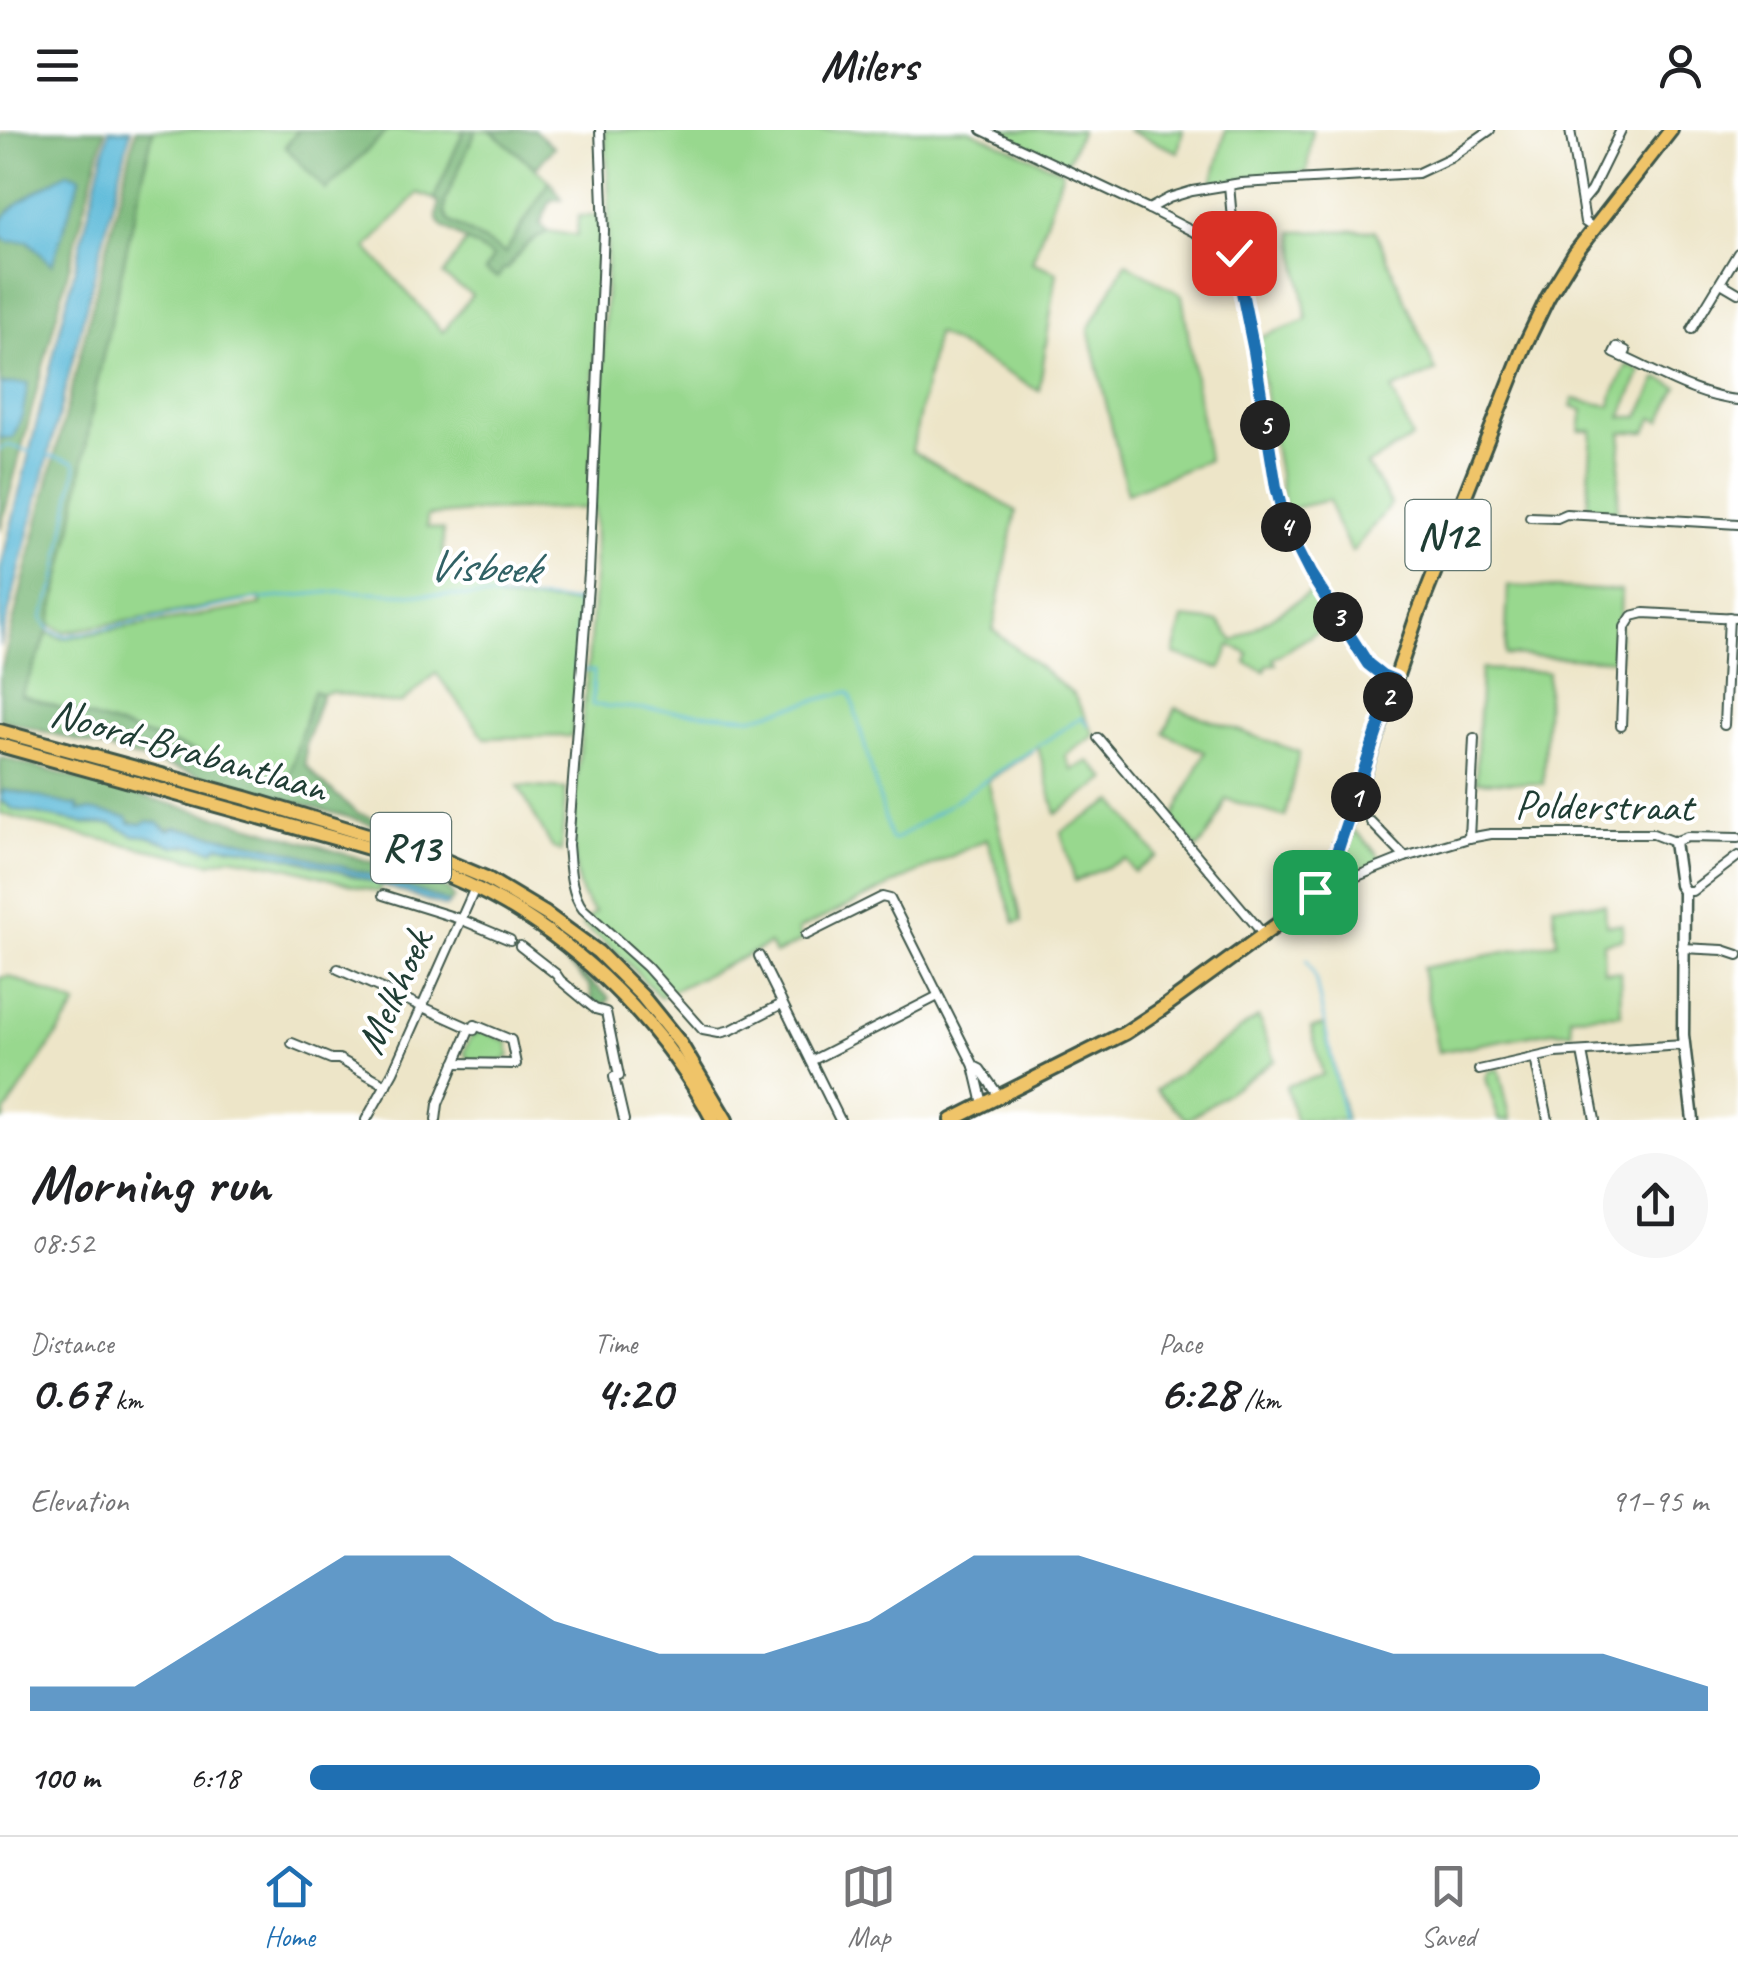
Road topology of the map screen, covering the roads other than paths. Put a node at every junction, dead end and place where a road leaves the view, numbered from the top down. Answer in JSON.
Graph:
{"nodes":[{"id":1,"x":600,"y":130,"type":"edge"},
{"id":2,"x":982,"y":130,"type":"edge"},
{"id":3,"x":1490,"y":130,"type":"edge"},
{"id":4,"x":1570,"y":130,"type":"edge"},
{"id":5,"x":1621,"y":130,"type":"edge"},
{"id":6,"x":1672,"y":130,"type":"edge"},
{"id":7,"x":1230,"y":185,"type":"junction"},
{"id":8,"x":1582,"y":202,"type":"junction"},
{"id":9,"x":1150,"y":209,"type":"junction"},
{"id":10,"x":1594,"y":228,"type":"junction"},
{"id":11,"x":1234,"y":253,"type":"junction"},
{"id":12,"x":1738,"y":253,"type":"edge"},
{"id":13,"x":1721,"y":283,"type":"junction"},
{"id":14,"x":1738,"y":293,"type":"edge"},
{"id":15,"x":1692,"y":328,"type":"dead end"},
{"id":16,"x":1623,"y":356,"type":"dead end"},
{"id":17,"x":1738,"y":400,"type":"edge"},
{"id":18,"x":1530,"y":517,"type":"dead end"},
{"id":19,"x":1738,"y":524,"type":"edge"},
{"id":20,"x":1733,"y":618,"type":"edge"},
{"id":21,"x":1394,"y":680,"type":"junction"},
{"id":22,"x":1724,"y":724,"type":"dead end"},
{"id":23,"x":1621,"y":726,"type":"dead end"},
{"id":24,"x":0,"y":731,"type":"edge"},
{"id":25,"x":1098,"y":738,"type":"dead end"},
{"id":26,"x":1474,"y":738,"type":"dead end"},
{"id":27,"x":0,"y":745,"type":"edge"},
{"id":28,"x":1371,"y":822,"type":"dead end"},
{"id":29,"x":1469,"y":838,"type":"junction"},
{"id":30,"x":1738,"y":838,"type":"edge"},
{"id":31,"x":1674,"y":842,"type":"junction"},
{"id":32,"x":1738,"y":856,"type":"edge"},
{"id":33,"x":1405,"y":857,"type":"junction"},
{"id":34,"x":1327,"y":876,"type":"junction"},
{"id":35,"x":475,"y":888,"type":"junction"},
{"id":36,"x":1684,"y":891,"type":"junction"},
{"id":37,"x":383,"y":894,"type":"dead end"},
{"id":38,"x":460,"y":919,"type":"junction"},
{"id":39,"x":806,"y":935,"type":"dead end"},
{"id":40,"x":1264,"y":935,"type":"junction"},
{"id":41,"x":510,"y":940,"type":"dead end"},
{"id":42,"x":520,"y":946,"type":"dead end"},
{"id":43,"x":1682,"y":948,"type":"junction"},
{"id":44,"x":1738,"y":955,"type":"edge"},
{"id":45,"x":759,"y":956,"type":"dead end"},
{"id":46,"x":338,"y":968,"type":"dead end"},
{"id":47,"x":938,"y":996,"type":"junction"},
{"id":48,"x":782,"y":1004,"type":"junction"},
{"id":49,"x":422,"y":1007,"type":"junction"},
{"id":50,"x":470,"y":1028,"type":"junction"},
{"id":51,"x":292,"y":1043,"type":"dead end"},
{"id":52,"x":1684,"y":1045,"type":"junction"},
{"id":53,"x":1582,"y":1052,"type":"junction"},
{"id":54,"x":1535,"y":1058,"type":"junction"},
{"id":55,"x":811,"y":1061,"type":"junction"},
{"id":56,"x":455,"y":1063,"type":"junction"},
{"id":57,"x":974,"y":1066,"type":"junction"},
{"id":58,"x":1479,"y":1070,"type":"dead end"},
{"id":59,"x":386,"y":1085,"type":"junction"},
{"id":60,"x":999,"y":1096,"type":"junction"},
{"id":61,"x":983,"y":1104,"type":"junction"},
{"id":62,"x":366,"y":1120,"type":"edge"},
{"id":63,"x":436,"y":1120,"type":"edge"},
{"id":64,"x":624,"y":1120,"type":"edge"},
{"id":65,"x":713,"y":1120,"type":"edge"},
{"id":66,"x":726,"y":1120,"type":"edge"},
{"id":67,"x":840,"y":1120,"type":"edge"},
{"id":68,"x":952,"y":1120,"type":"edge"},
{"id":69,"x":1548,"y":1120,"type":"edge"},
{"id":70,"x":1594,"y":1120,"type":"edge"},
{"id":71,"x":1693,"y":1120,"type":"edge"}],
"edges":[{"from":1,"to":48,"type":"street"},
{"from":2,"to":9,"type":"street"},
{"from":3,"to":7,"type":"street"},
{"from":4,"to":8,"type":"street"},
{"from":5,"to":8,"type":"street"},
{"from":6,"to":10,"type":"main road","number":"N12"},
{"from":7,"to":9,"type":"street"},
{"from":7,"to":11,"type":"street"},
{"from":8,"to":10,"type":"street"},
{"from":9,"to":11,"type":"street"},
{"from":10,"to":21,"type":"main road","number":"N12"},
{"from":11,"to":21,"type":"street"},
{"from":12,"to":13,"type":"street"},
{"from":13,"to":14,"type":"street"},
{"from":13,"to":15,"type":"street"},
{"from":16,"to":17,"type":"street"},
{"from":18,"to":19,"type":"street"},
{"from":20,"to":22,"type":"street"},
{"from":20,"to":23,"type":"street"},
{"from":21,"to":34,"type":"main road","number":"N12"},
{"from":24,"to":66,"type":"main road","name":"Noord-Brabantlaan","number":"R13"},
{"from":25,"to":40,"type":"street"},
{"from":26,"to":29,"type":"street","name":"Polderstraat"},
{"from":27,"to":35,"type":"main road","name":"Noord-Brabantlaan","number":"R13"},
{"from":28,"to":33,"type":"street"},
{"from":29,"to":31,"type":"street","name":"Polderstraat"},
{"from":29,"to":33,"type":"street","name":"Polderstraat"},
{"from":30,"to":31,"type":"street","name":"Polderstraat"},
{"from":31,"to":36,"type":"street"},
{"from":32,"to":36,"type":"street"},
{"from":33,"to":34,"type":"street","name":"Polderstraat"},
{"from":34,"to":40,"type":"main road","number":"N12"},
{"from":35,"to":38,"type":"street","name":"Melkhoek"},
{"from":35,"to":65,"type":"main road","name":"Noord-Brabantlaan","number":"R13"},
{"from":36,"to":43,"type":"street"},
{"from":37,"to":38,"type":"street"},
{"from":38,"to":41,"type":"street"},
{"from":38,"to":49,"type":"street","name":"Melkhoek"},
{"from":39,"to":47,"type":"street"},
{"from":40,"to":60,"type":"main road","number":"N12"},
{"from":42,"to":64,"type":"street"},
{"from":43,"to":44,"type":"street"},
{"from":43,"to":52,"type":"street"},
{"from":45,"to":48,"type":"street"},
{"from":46,"to":49,"type":"street"},
{"from":47,"to":55,"type":"street"},
{"from":47,"to":57,"type":"street"},
{"from":48,"to":55,"type":"street"},
{"from":49,"to":50,"type":"street"},
{"from":49,"to":59,"type":"street","name":"Melkhoek"},
{"from":50,"to":56,"type":"street"},
{"from":50,"to":56,"type":"street"},
{"from":51,"to":59,"type":"street"},
{"from":52,"to":53,"type":"street"},
{"from":52,"to":71,"type":"street"},
{"from":53,"to":54,"type":"street"},
{"from":53,"to":70,"type":"street"},
{"from":54,"to":58,"type":"street"},
{"from":54,"to":69,"type":"street"},
{"from":55,"to":67,"type":"street"},
{"from":56,"to":63,"type":"street"},
{"from":57,"to":60,"type":"street"},
{"from":57,"to":61,"type":"street"},
{"from":59,"to":62,"type":"street","name":"Melkhoek"},
{"from":60,"to":61,"type":"main road","number":"N12"},
{"from":61,"to":68,"type":"main road","number":"N12"}]}
